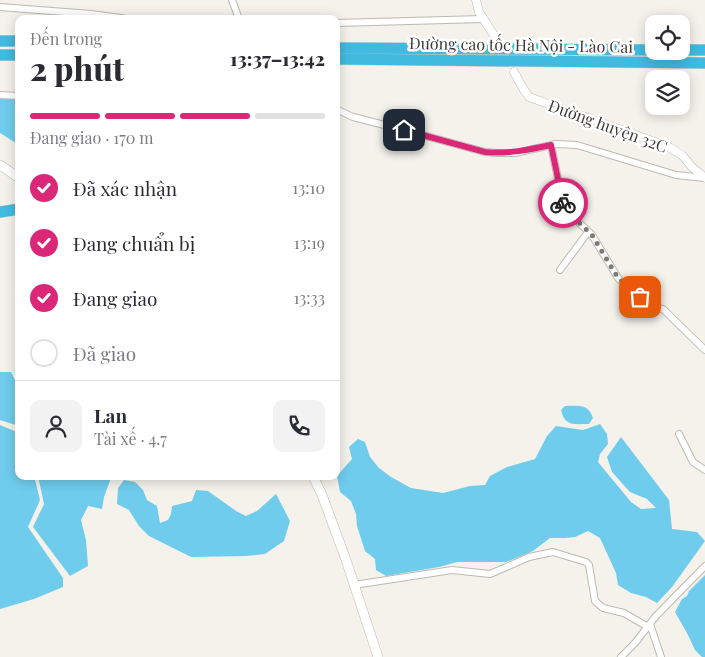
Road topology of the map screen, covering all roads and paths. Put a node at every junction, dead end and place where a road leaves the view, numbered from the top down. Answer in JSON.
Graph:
{"nodes":[{"id":1,"x":232,"y":0,"type":"edge"},
{"id":2,"x":476,"y":0,"type":"edge"},
{"id":3,"x":0,"y":7,"type":"edge"},
{"id":4,"x":98,"y":15,"type":"edge"},
{"id":5,"x":238,"y":15,"type":"edge"},
{"id":6,"x":483,"y":19,"type":"junction"},
{"id":7,"x":340,"y":23,"type":"edge"},
{"id":8,"x":0,"y":40,"type":"edge"},
{"id":9,"x":15,"y":41,"type":"edge"},
{"id":10,"x":498,"y":43,"type":"dead end"},
{"id":11,"x":340,"y":48,"type":"edge"},
{"id":12,"x":645,"y":50,"type":"edge"},
{"id":13,"x":690,"y":50,"type":"edge"},
{"id":14,"x":705,"y":50,"type":"edge"},
{"id":15,"x":0,"y":55,"type":"edge"},
{"id":16,"x":15,"y":55,"type":"edge"},
{"id":17,"x":340,"y":59,"type":"edge"},
{"id":18,"x":705,"y":64,"type":"edge"},
{"id":19,"x":514,"y":72,"type":"dead end"},
{"id":20,"x":0,"y":95,"type":"edge"},
{"id":21,"x":15,"y":96,"type":"edge"},
{"id":22,"x":340,"y":111,"type":"edge"},
{"id":23,"x":551,"y":145,"type":"junction"},
{"id":24,"x":0,"y":165,"type":"edge"},
{"id":25,"x":15,"y":175,"type":"edge"},
{"id":26,"x":705,"y":178,"type":"edge"},
{"id":27,"x":15,"y":210,"type":"edge"},
{"id":28,"x":0,"y":212,"type":"edge"},
{"id":29,"x":588,"y":232,"type":"junction"},
{"id":30,"x":560,"y":270,"type":"dead end"},
{"id":31,"x":705,"y":350,"type":"edge"},
{"id":32,"x":679,"y":434,"type":"dead end"},
{"id":33,"x":705,"y":470,"type":"edge"},
{"id":34,"x":315,"y":480,"type":"edge"},
{"id":35,"x":705,"y":566,"type":"edge"},
{"id":36,"x":354,"y":585,"type":"junction"},
{"id":37,"x":649,"y":625,"type":"junction"},
{"id":38,"x":378,"y":657,"type":"edge"},
{"id":39,"x":621,"y":657,"type":"edge"},
{"id":40,"x":661,"y":657,"type":"edge"}],
"edges":[{"from":1,"to":5,"type":"street"},
{"from":2,"to":6,"type":"street"},
{"from":3,"to":4,"type":"street"},
{"from":6,"to":7,"type":"street"},
{"from":6,"to":10,"type":"street"},
{"from":8,"to":9,"type":"highway"},
{"from":11,"to":12,"type":"highway","name":"Đường cao tốc Hà Nội - Lào Cai"},
{"from":13,"to":14,"type":"highway"},
{"from":15,"to":16,"type":"highway"},
{"from":17,"to":18,"type":"highway","name":"Đường cao tốc Hà Nội - Lào Cai"},
{"from":19,"to":26,"type":"street","name":"Đường huyện 32C"},
{"from":20,"to":21,"type":"street"},
{"from":22,"to":23,"type":"street"},
{"from":23,"to":26,"type":"street"},
{"from":23,"to":29,"type":"street"},
{"from":24,"to":25,"type":"main road"},
{"from":27,"to":28,"type":"highway"},
{"from":29,"to":30,"type":"street"},
{"from":29,"to":31,"type":"street"},
{"from":32,"to":33,"type":"street"},
{"from":34,"to":36,"type":"main road"},
{"from":35,"to":37,"type":"street"},
{"from":36,"to":37,"type":"street"},
{"from":36,"to":38,"type":"main road"},
{"from":37,"to":39,"type":"street"},
{"from":37,"to":40,"type":"street"}]}
